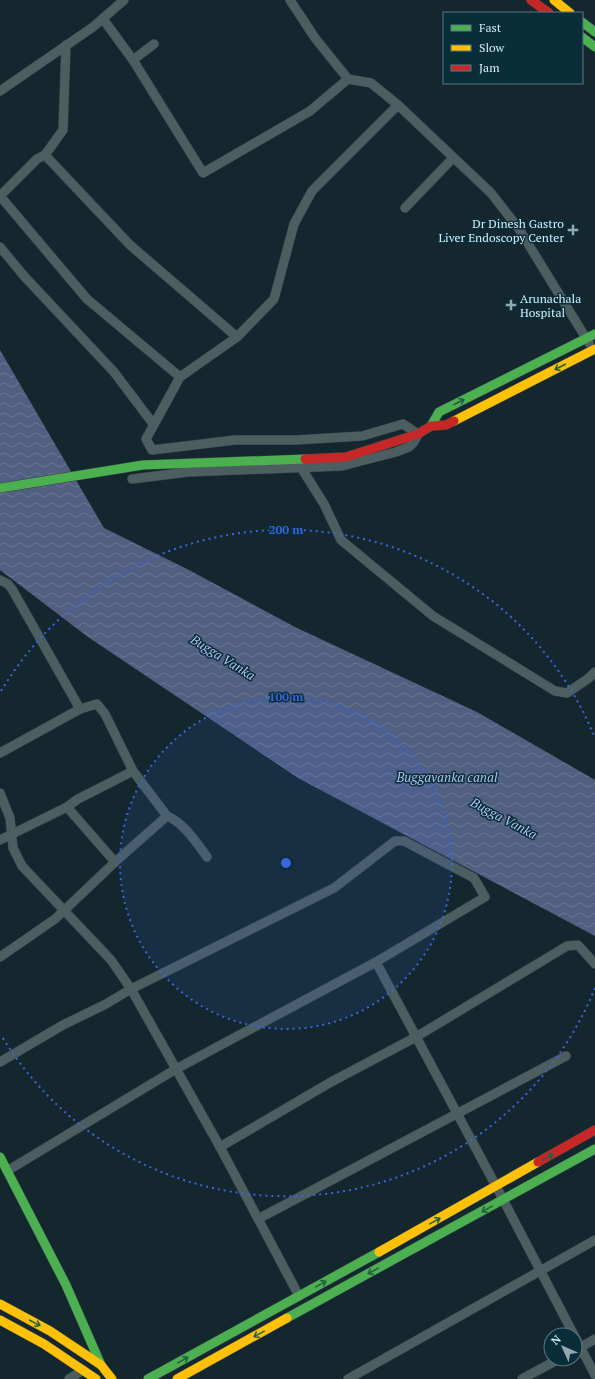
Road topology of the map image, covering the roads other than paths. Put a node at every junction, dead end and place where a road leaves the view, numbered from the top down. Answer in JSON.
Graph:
{"nodes":[{"id":1,"x":124,"y":0,"type":"edge"},
{"id":2,"x":290,"y":0,"type":"edge"},
{"id":3,"x":531,"y":0,"type":"edge"},
{"id":4,"x":554,"y":0,"type":"edge"},
{"id":5,"x":548,"y":12,"type":"edge"},
{"id":6,"x":569,"y":12,"type":"edge"},
{"id":7,"x":103,"y":18,"type":"junction"},
{"id":8,"x":583,"y":23,"type":"edge"},
{"id":9,"x":595,"y":32,"type":"edge"},
{"id":10,"x":583,"y":38,"type":"edge"},
{"id":11,"x":154,"y":44,"type":"dead end"},
{"id":12,"x":66,"y":45,"type":"junction"},
{"id":13,"x":595,"y":47,"type":"edge"},
{"id":14,"x":134,"y":60,"type":"junction"},
{"id":15,"x":348,"y":78,"type":"junction"},
{"id":16,"x":0,"y":91,"type":"edge"},
{"id":17,"x":398,"y":105,"type":"junction"},
{"id":18,"x":45,"y":155,"type":"junction"},
{"id":19,"x":453,"y":158,"type":"junction"},
{"id":20,"x":0,"y":196,"type":"edge"},
{"id":21,"x":405,"y":208,"type":"dead end"},
{"id":22,"x":0,"y":247,"type":"edge"},
{"id":23,"x":595,"y":334,"type":"edge"},
{"id":24,"x":237,"y":336,"type":"junction"},
{"id":25,"x":586,"y":338,"type":"junction"},
{"id":26,"x":594,"y":351,"type":"edge"},
{"id":27,"x":180,"y":377,"type":"junction"},
{"id":28,"x":154,"y":424,"type":"junction"},
{"id":29,"x":431,"y":426,"type":"junction"},
{"id":30,"x":418,"y":434,"type":"junction"},
{"id":31,"x":302,"y":469,"type":"junction"},
{"id":32,"x":132,"y":479,"type":"dead end"},
{"id":33,"x":0,"y":488,"type":"edge"},
{"id":34,"x":0,"y":580,"type":"edge"},
{"id":35,"x":595,"y":672,"type":"edge"},
{"id":36,"x":80,"y":709,"type":"junction"},
{"id":37,"x":0,"y":752,"type":"edge"},
{"id":38,"x":134,"y":772,"type":"junction"},
{"id":39,"x":0,"y":793,"type":"edge"},
{"id":40,"x":67,"y":807,"type":"junction"},
{"id":41,"x":167,"y":816,"type":"junction"},
{"id":42,"x":11,"y":834,"type":"junction"},
{"id":43,"x":0,"y":840,"type":"edge"},
{"id":44,"x":207,"y":857,"type":"dead end"},
{"id":45,"x":115,"y":862,"type":"junction"},
{"id":46,"x":64,"y":909,"type":"junction"},
{"id":47,"x":0,"y":957,"type":"edge"},
{"id":48,"x":376,"y":962,"type":"junction"},
{"id":49,"x":595,"y":964,"type":"edge"},
{"id":50,"x":131,"y":989,"type":"junction"},
{"id":51,"x":416,"y":1037,"type":"junction"},
{"id":52,"x":566,"y":1056,"type":"dead end"},
{"id":53,"x":0,"y":1062,"type":"edge"},
{"id":54,"x":176,"y":1069,"type":"junction"},
{"id":55,"x":457,"y":1114,"type":"junction"},
{"id":56,"x":595,"y":1130,"type":"edge"},
{"id":57,"x":220,"y":1147,"type":"junction"},
{"id":58,"x":595,"y":1149,"type":"edge"},
{"id":59,"x":0,"y":1157,"type":"edge"},
{"id":60,"x":7,"y":1171,"type":"junction"},
{"id":61,"x":496,"y":1186,"type":"junction"},
{"id":62,"x":503,"y":1200,"type":"junction"},
{"id":63,"x":258,"y":1219,"type":"junction"},
{"id":64,"x":595,"y":1240,"type":"edge"},
{"id":65,"x":541,"y":1271,"type":"junction"},
{"id":66,"x":299,"y":1296,"type":"junction"},
{"id":67,"x":0,"y":1304,"type":"edge"},
{"id":68,"x":0,"y":1320,"type":"edge"},
{"id":69,"x":569,"y":1327,"type":"edge"},
{"id":70,"x":595,"y":1339,"type":"edge"},
{"id":71,"x":583,"y":1346,"type":"edge"},
{"id":72,"x":583,"y":1356,"type":"edge"},
{"id":73,"x":101,"y":1365,"type":"junction"},
{"id":74,"x":544,"y":1367,"type":"edge"},
{"id":75,"x":83,"y":1370,"type":"junction"},
{"id":76,"x":595,"y":1374,"type":"edge"},
{"id":77,"x":69,"y":1379,"type":"edge"},
{"id":78,"x":96,"y":1379,"type":"edge"},
{"id":79,"x":112,"y":1379,"type":"edge"},
{"id":80,"x":148,"y":1379,"type":"edge"},
{"id":81,"x":177,"y":1379,"type":"edge"},
{"id":82,"x":348,"y":1379,"type":"edge"},
{"id":83,"x":522,"y":1379,"type":"edge"}],
"edges":[{"from":1,"to":7,"type":"street"},
{"from":2,"to":15,"type":"street"},
{"from":3,"to":5,"type":"main road"},
{"from":4,"to":6,"type":"main road"},
{"from":7,"to":12,"type":"street"},
{"from":7,"to":14,"type":"street"},
{"from":8,"to":9,"type":"main road"},
{"from":10,"to":13,"type":"main road"},
{"from":11,"to":14,"type":"street"},
{"from":12,"to":16,"type":"street"},
{"from":12,"to":18,"type":"street"},
{"from":14,"to":15,"type":"street"},
{"from":15,"to":17,"type":"street"},
{"from":17,"to":19,"type":"street"},
{"from":17,"to":24,"type":"street"},
{"from":18,"to":20,"type":"street"},
{"from":18,"to":24,"type":"street"},
{"from":19,"to":21,"type":"street"},
{"from":19,"to":25,"type":"street"},
{"from":20,"to":27,"type":"street"},
{"from":22,"to":28,"type":"street"},
{"from":23,"to":25,"type":"main road"},
{"from":24,"to":27,"type":"street"},
{"from":25,"to":26,"type":"street"},
{"from":29,"to":25,"type":"main road","one_way":true},
{"from":26,"to":29,"type":"main road","one_way":true},
{"from":27,"to":28,"type":"street"},
{"from":28,"to":30,"type":"street"},
{"from":29,"to":30,"type":"main road"},
{"from":30,"to":31,"type":"street"},
{"from":30,"to":33,"type":"main road"},
{"from":31,"to":32,"type":"street"},
{"from":31,"to":35,"type":"street"},
{"from":34,"to":36,"type":"street"},
{"from":36,"to":37,"type":"street"},
{"from":36,"to":38,"type":"street"},
{"from":38,"to":40,"type":"street"},
{"from":38,"to":41,"type":"street"},
{"from":39,"to":42,"type":"street"},
{"from":40,"to":42,"type":"street"},
{"from":40,"to":45,"type":"street"},
{"from":41,"to":44,"type":"street"},
{"from":41,"to":45,"type":"street"},
{"from":42,"to":43,"type":"street"},
{"from":42,"to":46,"type":"street"},
{"from":45,"to":46,"type":"street"},
{"from":46,"to":47,"type":"street"},
{"from":46,"to":50,"type":"street"},
{"from":48,"to":50,"type":"street"},
{"from":48,"to":51,"type":"street"},
{"from":48,"to":54,"type":"street"},
{"from":49,"to":51,"type":"street"},
{"from":50,"to":53,"type":"street"},
{"from":50,"to":54,"type":"street"},
{"from":51,"to":55,"type":"street"},
{"from":51,"to":57,"type":"street"},
{"from":52,"to":55,"type":"street"},
{"from":54,"to":57,"type":"street"},
{"from":54,"to":60,"type":"street"},
{"from":55,"to":61,"type":"street"},
{"from":55,"to":63,"type":"street"},
{"from":61,"to":56,"type":"main road","one_way":true},
{"from":57,"to":63,"type":"street"},
{"from":58,"to":62,"type":"main road"},
{"from":59,"to":60,"type":"main road"},
{"from":60,"to":73,"type":"main road"},
{"from":61,"to":62,"type":"street"},
{"from":66,"to":61,"type":"main road","one_way":true},
{"from":62,"to":65,"type":"street"},
{"from":62,"to":81,"type":"main road","one_way":true},
{"from":63,"to":66,"type":"street"},
{"from":64,"to":65,"type":"street"},
{"from":65,"to":69,"type":"street"},
{"from":65,"to":82,"type":"street"},
{"from":80,"to":66,"type":"main road","one_way":true},
{"from":67,"to":73,"type":"main road","one_way":true},
{"from":68,"to":75,"type":"main road"},
{"from":70,"to":71,"type":"street"},
{"from":72,"to":76,"type":"street"},
{"from":73,"to":79,"type":"main road"},
{"from":74,"to":83,"type":"street"},
{"from":75,"to":77,"type":"street"},
{"from":75,"to":78,"type":"main road"}]}
